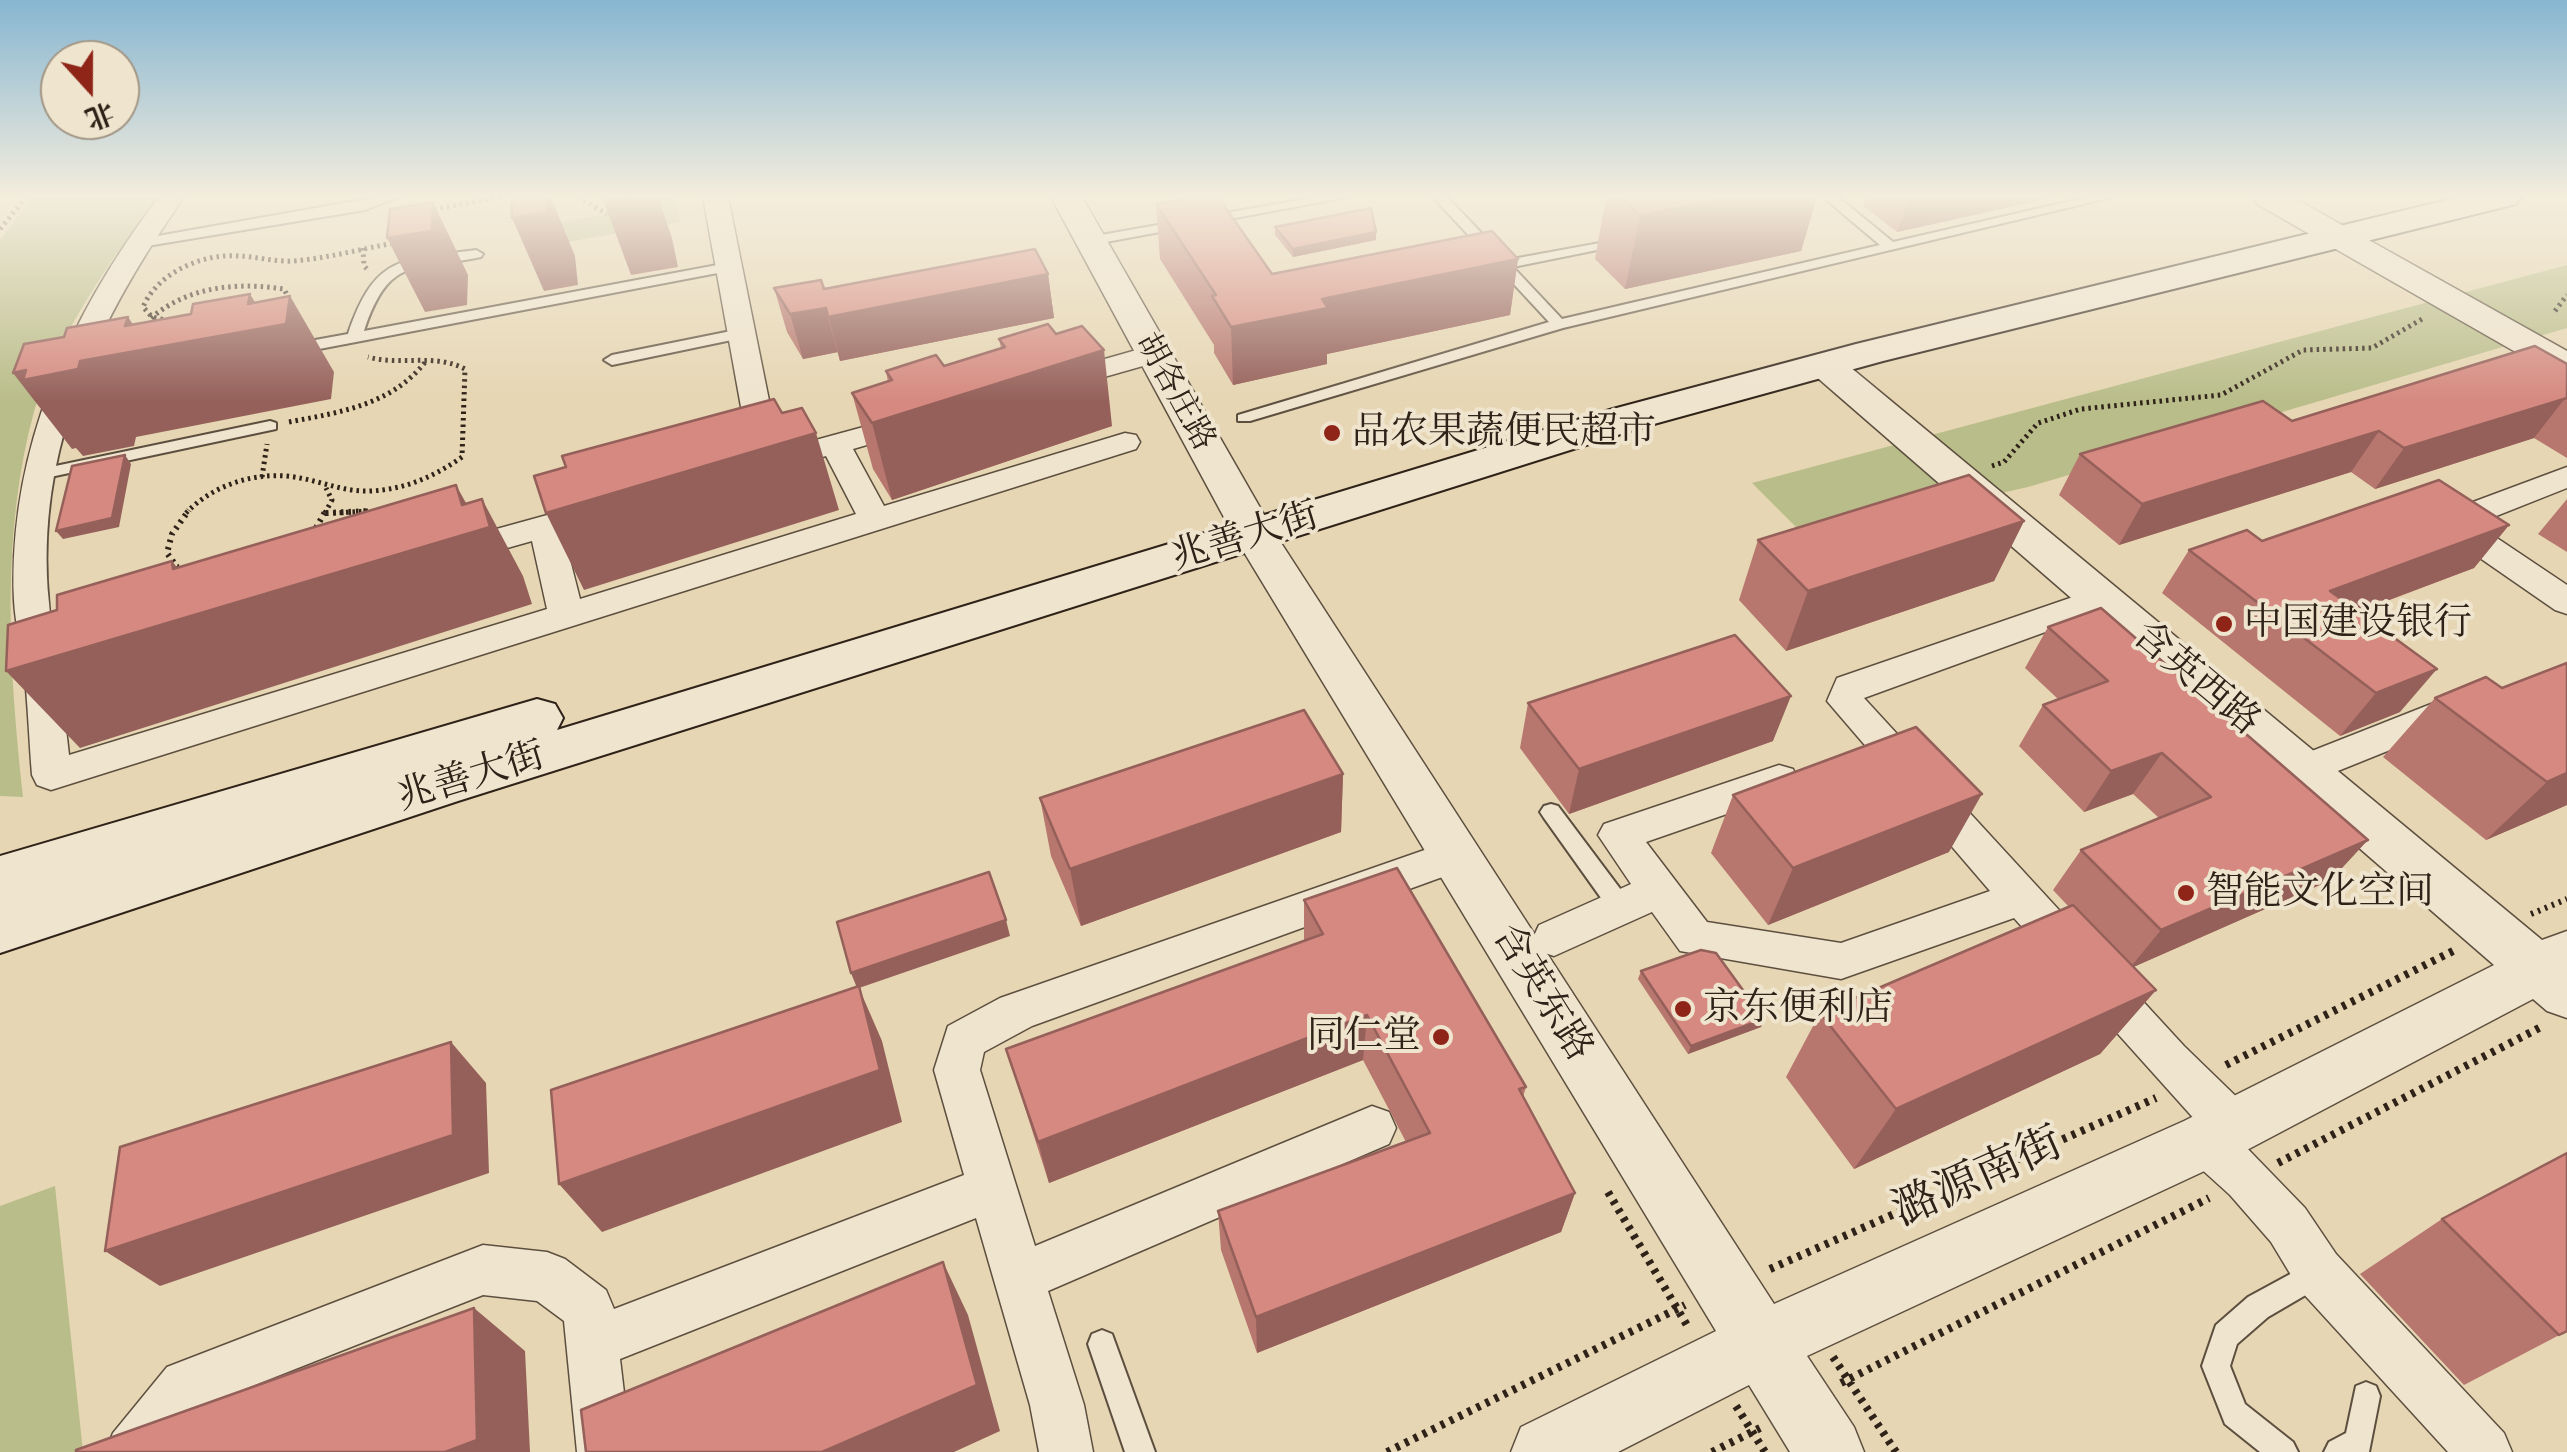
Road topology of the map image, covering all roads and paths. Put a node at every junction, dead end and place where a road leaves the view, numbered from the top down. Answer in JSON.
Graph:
{"nodes":[{"id":1,"x":122,"y":265,"type":"edge"},
{"id":2,"x":199,"y":265,"type":"edge"},
{"id":3,"x":416,"y":265,"type":"edge"},
{"id":4,"x":1104,"y":265,"type":"edge"},
{"id":5,"x":1511,"y":265,"type":"edge"},
{"id":6,"x":1810,"y":265,"type":"edge"},
{"id":7,"x":2159,"y":265,"type":"edge"},
{"id":8,"x":2181,"y":265,"type":"edge"},
{"id":9,"x":2406,"y":265,"type":"edge"},
{"id":10,"x":2432,"y":265,"type":"edge"},
{"id":11,"x":1505,"y":266,"type":"joint"},
{"id":12,"x":728,"y":267,"type":"joint"},
{"id":13,"x":2567,"y":294,"type":"edge"},
{"id":14,"x":294,"y":312,"type":"dead end"},
{"id":15,"x":2433,"y":313,"type":"dead end"},
{"id":16,"x":152,"y":316,"type":"junction"},
{"id":17,"x":178,"y":322,"type":"edge"},
{"id":18,"x":1559,"y":324,"type":"junction"},
{"id":19,"x":2561,"y":324,"type":"edge"},
{"id":20,"x":147,"y":326,"type":"edge"},
{"id":21,"x":741,"y":334,"type":"junction"},
{"id":22,"x":355,"y":337,"type":"junction"},
{"id":23,"x":282,"y":351,"type":"edge"},
{"id":24,"x":1154,"y":354,"type":"junction"},
{"id":25,"x":612,"y":360,"type":"dead end"},
{"id":26,"x":426,"y":361,"type":"junction"},
{"id":27,"x":1825,"y":365,"type":"junction"},
{"id":28,"x":2567,"y":366,"type":"edge"},
{"id":29,"x":1023,"y":391,"type":"edge"},
{"id":30,"x":948,"y":413,"type":"edge"},
{"id":31,"x":1244,"y":418,"type":"dead end"},
{"id":32,"x":270,"y":426,"type":"joint"},
{"id":33,"x":1125,"y":442,"type":"dead end"},
{"id":34,"x":836,"y":445,"type":"junction"},
{"id":35,"x":41,"y":474,"type":"junction"},
{"id":36,"x":1958,"y":478,"type":"junction"},
{"id":37,"x":2567,"y":478,"type":"edge"},
{"id":38,"x":326,"y":488,"type":"junction"},
{"id":39,"x":637,"y":500,"type":"edge"},
{"id":40,"x":378,"y":511,"type":"edge"},
{"id":41,"x":326,"y":513,"type":"junction"},
{"id":42,"x":875,"y":519,"type":"junction"},
{"id":43,"x":1247,"y":521,"type":"junction"},
{"id":44,"x":544,"y":526,"type":"junction"},
{"id":45,"x":308,"y":537,"type":"edge"},
{"id":46,"x":433,"y":558,"type":"edge"},
{"id":47,"x":190,"y":570,"type":"edge"},
{"id":48,"x":2102,"y":599,"type":"junction"},
{"id":49,"x":2567,"y":602,"type":"edge"},
{"id":50,"x":566,"y":614,"type":"junction"},
{"id":51,"x":79,"y":659,"type":"edge"},
{"id":52,"x":42,"y":670,"type":"junction"},
{"id":53,"x":2482,"y":698,"type":"edge"},
{"id":54,"x":1881,"y":745,"type":"junction"},
{"id":55,"x":1844,"y":758,"type":"edge"},
{"id":56,"x":2304,"y":770,"type":"junction"},
{"id":57,"x":1806,"y":771,"type":"edge"},
{"id":58,"x":1551,"y":812,"type":"dead end"},
{"id":59,"x":1456,"y":856,"type":"junction"},
{"id":60,"x":0,"y":880,"type":"edge"},
{"id":61,"x":1659,"y":890,"type":"junction"},
{"id":62,"x":2021,"y":898,"type":"junction"},
{"id":63,"x":2567,"y":899,"type":"edge"},
{"id":64,"x":1619,"y":906,"type":"junction"},
{"id":65,"x":0,"y":928,"type":"edge"},
{"id":66,"x":1554,"y":938,"type":"dead end"},
{"id":67,"x":2543,"y":974,"type":"edge"},
{"id":68,"x":2191,"y":1082,"type":"junction"},
{"id":69,"x":1372,"y":1128,"type":"dead end"},
{"id":70,"x":2229,"y":1148,"type":"junction"},
{"id":71,"x":992,"y":1188,"type":"junction"},
{"id":72,"x":2318,"y":1272,"type":"junction"},
{"id":73,"x":1019,"y":1278,"type":"junction"},
{"id":74,"x":1727,"y":1286,"type":"junction"},
{"id":75,"x":592,"y":1344,"type":"junction"},
{"id":76,"x":1102,"y":1344,"type":"dead end"},
{"id":77,"x":1760,"y":1344,"type":"junction"},
{"id":78,"x":2366,"y":1396,"type":"dead end"},
{"id":79,"x":1800,"y":1406,"type":"junction"},
{"id":80,"x":132,"y":1452,"type":"edge"},
{"id":81,"x":604,"y":1452,"type":"edge"},
{"id":82,"x":1066,"y":1452,"type":"edge"},
{"id":83,"x":1140,"y":1452,"type":"edge"},
{"id":84,"x":1386,"y":1452,"type":"edge"},
{"id":85,"x":1546,"y":1452,"type":"edge"},
{"id":86,"x":1712,"y":1452,"type":"edge"},
{"id":87,"x":1830,"y":1452,"type":"edge"},
{"id":88,"x":2283,"y":1452,"type":"edge"},
{"id":89,"x":2338,"y":1452,"type":"edge"},
{"id":90,"x":2485,"y":1452,"type":"edge"}],
"edges":[{"from":1,"to":35,"type":"street"},
{"from":2,"to":16,"type":"path"},
{"from":3,"to":22,"type":"lane"},
{"from":4,"to":24,"type":"street","name":"胡各庄路"},
{"from":5,"to":11,"type":"lane"},
{"from":6,"to":18,"type":"lane"},
{"from":7,"to":43,"type":"main road","name":"兆善大街"},
{"from":8,"to":27,"type":"main road","name":"兆善大街"},
{"from":9,"to":28,"type":"street"},
{"from":10,"to":19,"type":"street"},
{"from":11,"to":18,"type":"lane"},
{"from":12,"to":21,"type":"street"},
{"from":12,"to":22,"type":"lane"},
{"from":13,"to":19,"type":"path"},
{"from":14,"to":16,"type":"path"},
{"from":15,"to":36,"type":"path"},
{"from":16,"to":17,"type":"path"},
{"from":16,"to":20,"type":"path"},
{"from":18,"to":31,"type":"lane"},
{"from":21,"to":25,"type":"lane"},
{"from":21,"to":34,"type":"street"},
{"from":22,"to":23,"type":"lane"},
{"from":22,"to":26,"type":"path"},
{"from":24,"to":29,"type":"street"},
{"from":24,"to":43,"type":"street","name":"胡各庄路"},
{"from":26,"to":32,"type":"path"},
{"from":26,"to":38,"type":"path"},
{"from":27,"to":36,"type":"street","name":"含英西路"},
{"from":27,"to":43,"type":"main road","name":"兆善大街"},
{"from":30,"to":34,"type":"street"},
{"from":32,"to":35,"type":"lane"},
{"from":33,"to":42,"type":"street"},
{"from":34,"to":42,"type":"street"},
{"from":35,"to":52,"type":"street"},
{"from":36,"to":48,"type":"street","name":"含英西路"},
{"from":37,"to":49,"type":"street"},
{"from":38,"to":41,"type":"path"},
{"from":38,"to":47,"type":"path"},
{"from":39,"to":44,"type":"street"},
{"from":40,"to":41,"type":"path"},
{"from":41,"to":45,"type":"path"},
{"from":42,"to":50,"type":"street"},
{"from":43,"to":59,"type":"street","name":"含英东路"},
{"from":43,"to":60,"type":"main road","name":"兆善大街"},
{"from":43,"to":65,"type":"main road","name":"兆善大街"},
{"from":44,"to":46,"type":"street"},
{"from":44,"to":50,"type":"street"},
{"from":48,"to":54,"type":"street"},
{"from":48,"to":56,"type":"street","name":"含英西路"},
{"from":50,"to":52,"type":"street"},
{"from":51,"to":52,"type":"street"},
{"from":53,"to":56,"type":"street"},
{"from":54,"to":55,"type":"street"},
{"from":54,"to":62,"type":"street"},
{"from":56,"to":67,"type":"street","name":"含英西路"},
{"from":57,"to":61,"type":"street"},
{"from":58,"to":64,"type":"lane"},
{"from":59,"to":71,"type":"street"},
{"from":59,"to":74,"type":"street","name":"含英东路"},
{"from":61,"to":62,"type":"street"},
{"from":61,"to":64,"type":"street"},
{"from":62,"to":68,"type":"street"},
{"from":63,"to":67,"type":"path","name":"潞源南街"},
{"from":64,"to":66,"type":"street"},
{"from":67,"to":68,"type":"path","name":"潞源南街"},
{"from":67,"to":70,"type":"street","name":"潞源南街"},
{"from":67,"to":70,"type":"path","name":"潞源南街"},
{"from":68,"to":70,"type":"street"},
{"from":68,"to":74,"type":"path","name":"潞源南街"},
{"from":69,"to":73,"type":"street"},
{"from":70,"to":72,"type":"street"},
{"from":70,"to":77,"type":"street","name":"潞源南街"},
{"from":70,"to":79,"type":"path","name":"潞源南街"},
{"from":71,"to":73,"type":"street"},
{"from":71,"to":75,"type":"street"},
{"from":72,"to":88,"type":"lane"},
{"from":72,"to":90,"type":"street"},
{"from":73,"to":82,"type":"street"},
{"from":74,"to":77,"type":"street","name":"含英东路"},
{"from":74,"to":84,"type":"path","name":"潞源南街"},
{"from":75,"to":80,"type":"street"},
{"from":75,"to":81,"type":"street"},
{"from":76,"to":83,"type":"lane"},
{"from":77,"to":79,"type":"street","name":"含英东路"},
{"from":77,"to":85,"type":"street","name":"潞源南街"},
{"from":78,"to":89,"type":"lane"},
{"from":79,"to":86,"type":"path","name":"潞源南街"},
{"from":79,"to":87,"type":"street","name":"含英东路"}]}
